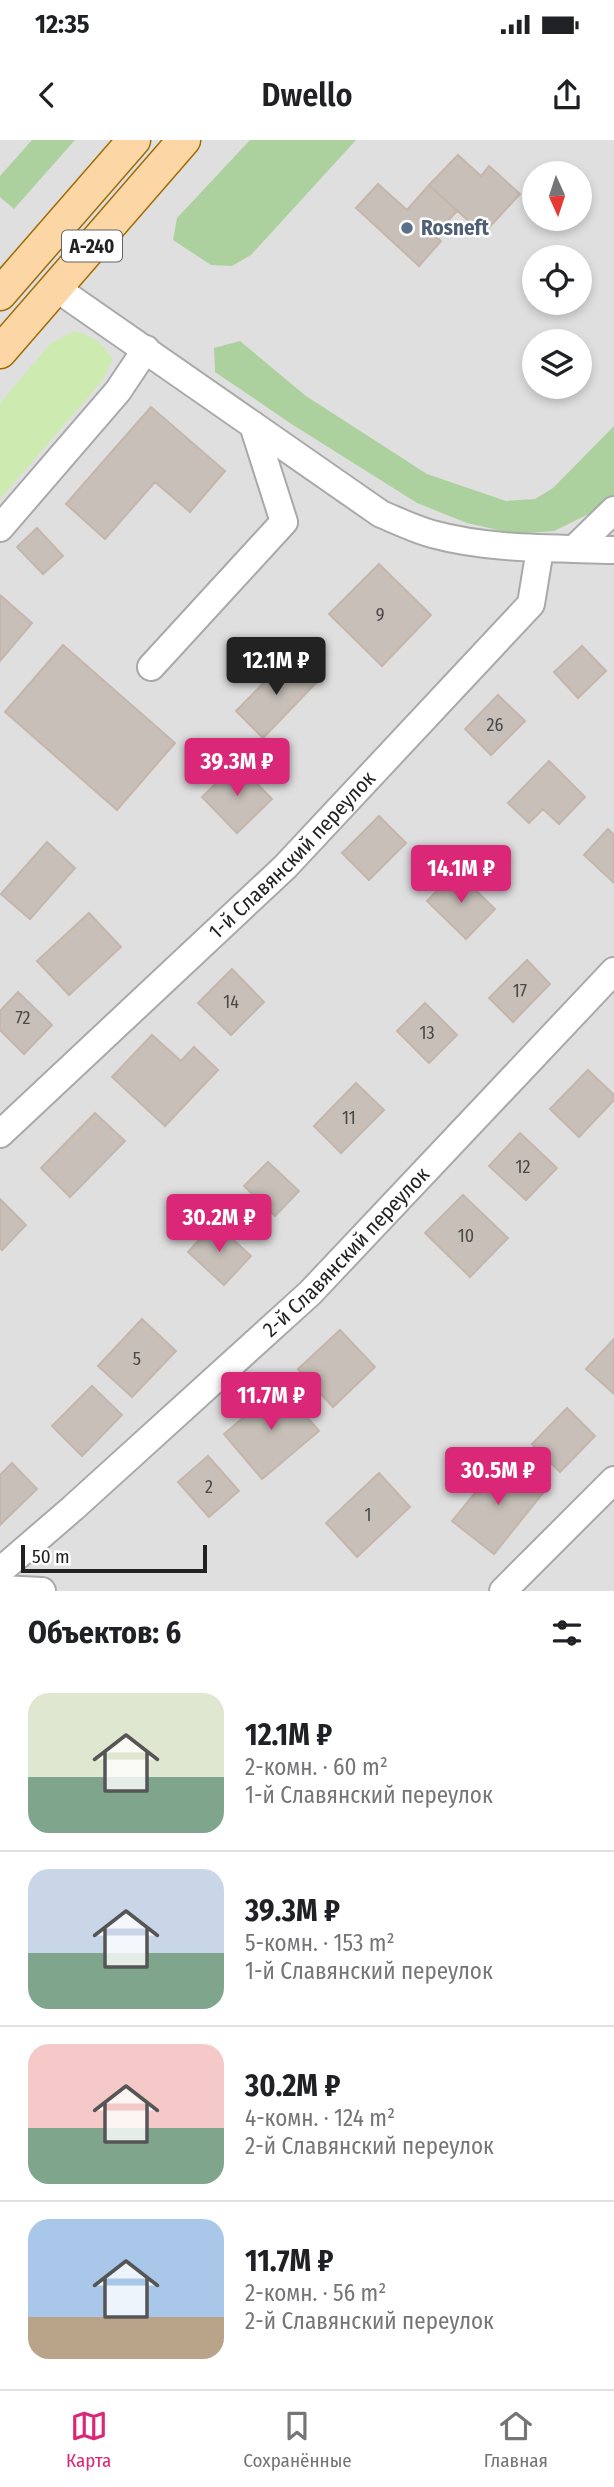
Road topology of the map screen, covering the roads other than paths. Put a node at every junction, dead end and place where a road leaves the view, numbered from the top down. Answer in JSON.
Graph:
{"nodes":[{"id":1,"x":134,"y":140,"type":"edge"},
{"id":2,"x":184,"y":140,"type":"edge"},
{"id":3,"x":6,"y":277,"type":"edge"},
{"id":4,"x":56,"y":288,"type":"junction"},
{"id":5,"x":146,"y":349,"type":"junction"},
{"id":6,"x":0,"y":352,"type":"edge"},
{"id":7,"x":253,"y":425,"type":"junction"},
{"id":8,"x":614,"y":510,"type":"edge"},
{"id":9,"x":0,"y":528,"type":"edge"},
{"id":10,"x":540,"y":549,"type":"junction"},
{"id":11,"x":573,"y":549,"type":"junction"},
{"id":12,"x":614,"y":550,"type":"edge"},
{"id":13,"x":151,"y":667,"type":"dead end"},
{"id":14,"x":614,"y":971,"type":"edge"},
{"id":15,"x":0,"y":1134,"type":"edge"},
{"id":16,"x":614,"y":1480,"type":"edge"},
{"id":17,"x":0,"y":1571,"type":"edge"},
{"id":18,"x":0,"y":1588,"type":"edge"},
{"id":19,"x":42,"y":1591,"type":"edge"},
{"id":20,"x":503,"y":1591,"type":"edge"}],
"edges":[{"from":1,"to":3,"type":"main road","number":"А-240"},
{"from":2,"to":4,"type":"main road","number":"А-240"},
{"from":4,"to":5,"type":"street"},
{"from":4,"to":6,"type":"main road","number":"А-240"},
{"from":5,"to":7,"type":"street"},
{"from":5,"to":9,"type":"street"},
{"from":7,"to":10,"type":"street"},
{"from":7,"to":13,"type":"street"},
{"from":8,"to":11,"type":"street"},
{"from":10,"to":11,"type":"street"},
{"from":10,"to":15,"type":"street","name":"1-й Славянский переулок"},
{"from":11,"to":12,"type":"street"},
{"from":14,"to":17,"type":"street","name":"2-й Славянский переулок"},
{"from":16,"to":20,"type":"street"},
{"from":18,"to":19,"type":"street"}]}
